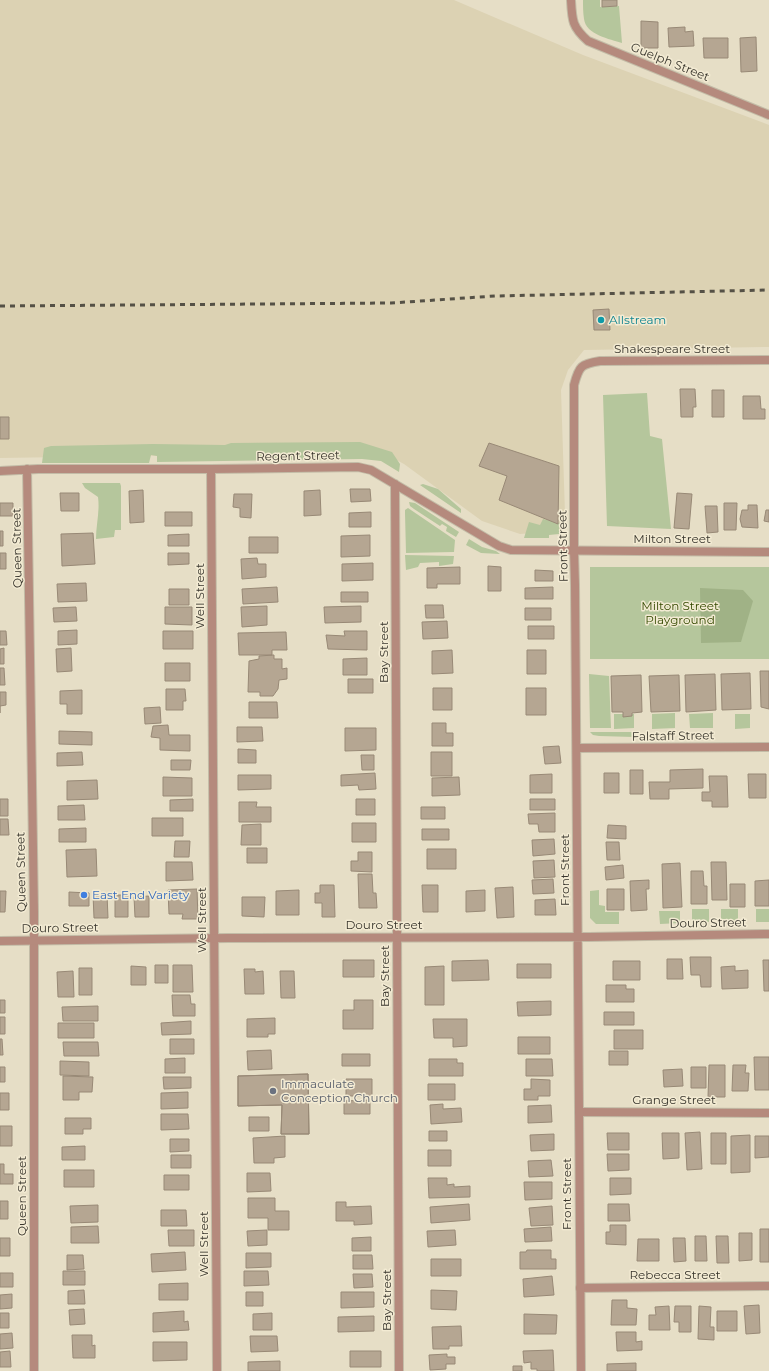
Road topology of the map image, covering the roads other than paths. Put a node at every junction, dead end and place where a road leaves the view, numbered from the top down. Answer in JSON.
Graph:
{"nodes":[{"id":1,"x":572,"y":0,"type":"edge"},
{"id":2,"x":769,"y":115,"type":"edge"},
{"id":3,"x":769,"y":360,"type":"edge"},
{"id":4,"x":578,"y":370,"type":"joint"},
{"id":5,"x":27,"y":469,"type":"junction"},
{"id":6,"x":211,"y":469,"type":"junction"},
{"id":7,"x":0,"y":470,"type":"edge"},
{"id":8,"x":395,"y":484,"type":"junction"},
{"id":9,"x":574,"y":550,"type":"junction"},
{"id":10,"x":769,"y":552,"type":"edge"},
{"id":11,"x":769,"y":747,"type":"edge"},
{"id":12,"x":576,"y":748,"type":"junction"},
{"id":13,"x":769,"y":934,"type":"edge"},
{"id":14,"x":397,"y":937,"type":"junction"},
{"id":15,"x":578,"y":937,"type":"junction"},
{"id":16,"x":214,"y":938,"type":"junction"},
{"id":17,"x":0,"y":941,"type":"edge"},
{"id":18,"x":34,"y":941,"type":"junction"},
{"id":19,"x":579,"y":1112,"type":"junction"},
{"id":20,"x":769,"y":1113,"type":"edge"},
{"id":21,"x":769,"y":1286,"type":"edge"},
{"id":22,"x":580,"y":1288,"type":"junction"},
{"id":23,"x":34,"y":1371,"type":"edge"},
{"id":24,"x":217,"y":1371,"type":"edge"},
{"id":25,"x":399,"y":1371,"type":"edge"},
{"id":26,"x":581,"y":1371,"type":"edge"}],
"edges":[{"from":1,"to":2,"type":"street","name":"Guelph Street"},
{"from":3,"to":4,"type":"street","name":"Shakespeare Street"},
{"from":4,"to":9,"type":"street","name":"Front Street"},
{"from":5,"to":6,"type":"street","name":"Regent Street"},
{"from":5,"to":7,"type":"street","name":"Regent Street"},
{"from":5,"to":18,"type":"street","name":"Queen Street"},
{"from":6,"to":8,"type":"street","name":"Regent Street"},
{"from":6,"to":16,"type":"street","name":"Well Street"},
{"from":8,"to":9,"type":"street","name":"Regent Street"},
{"from":8,"to":14,"type":"street","name":"Bay Street"},
{"from":9,"to":10,"type":"street","name":"Milton Street"},
{"from":9,"to":12,"type":"street","name":"Front Street"},
{"from":11,"to":12,"type":"street","name":"Falstaff Street"},
{"from":12,"to":15,"type":"street","name":"Front Street"},
{"from":13,"to":15,"type":"street","name":"Douro Street"},
{"from":14,"to":15,"type":"street","name":"Douro Street"},
{"from":14,"to":16,"type":"street","name":"Douro Street"},
{"from":14,"to":25,"type":"street","name":"Bay Street"},
{"from":15,"to":19,"type":"street","name":"Front Street"},
{"from":16,"to":18,"type":"street","name":"Douro Street"},
{"from":16,"to":24,"type":"street","name":"Well Street"},
{"from":17,"to":18,"type":"street","name":"Douro Street"},
{"from":18,"to":23,"type":"street","name":"Queen Street"},
{"from":19,"to":20,"type":"street","name":"Grange Street"},
{"from":19,"to":22,"type":"street","name":"Front Street"},
{"from":21,"to":22,"type":"street","name":"Rebecca Street"},
{"from":22,"to":26,"type":"street","name":"Front Street"}]}
